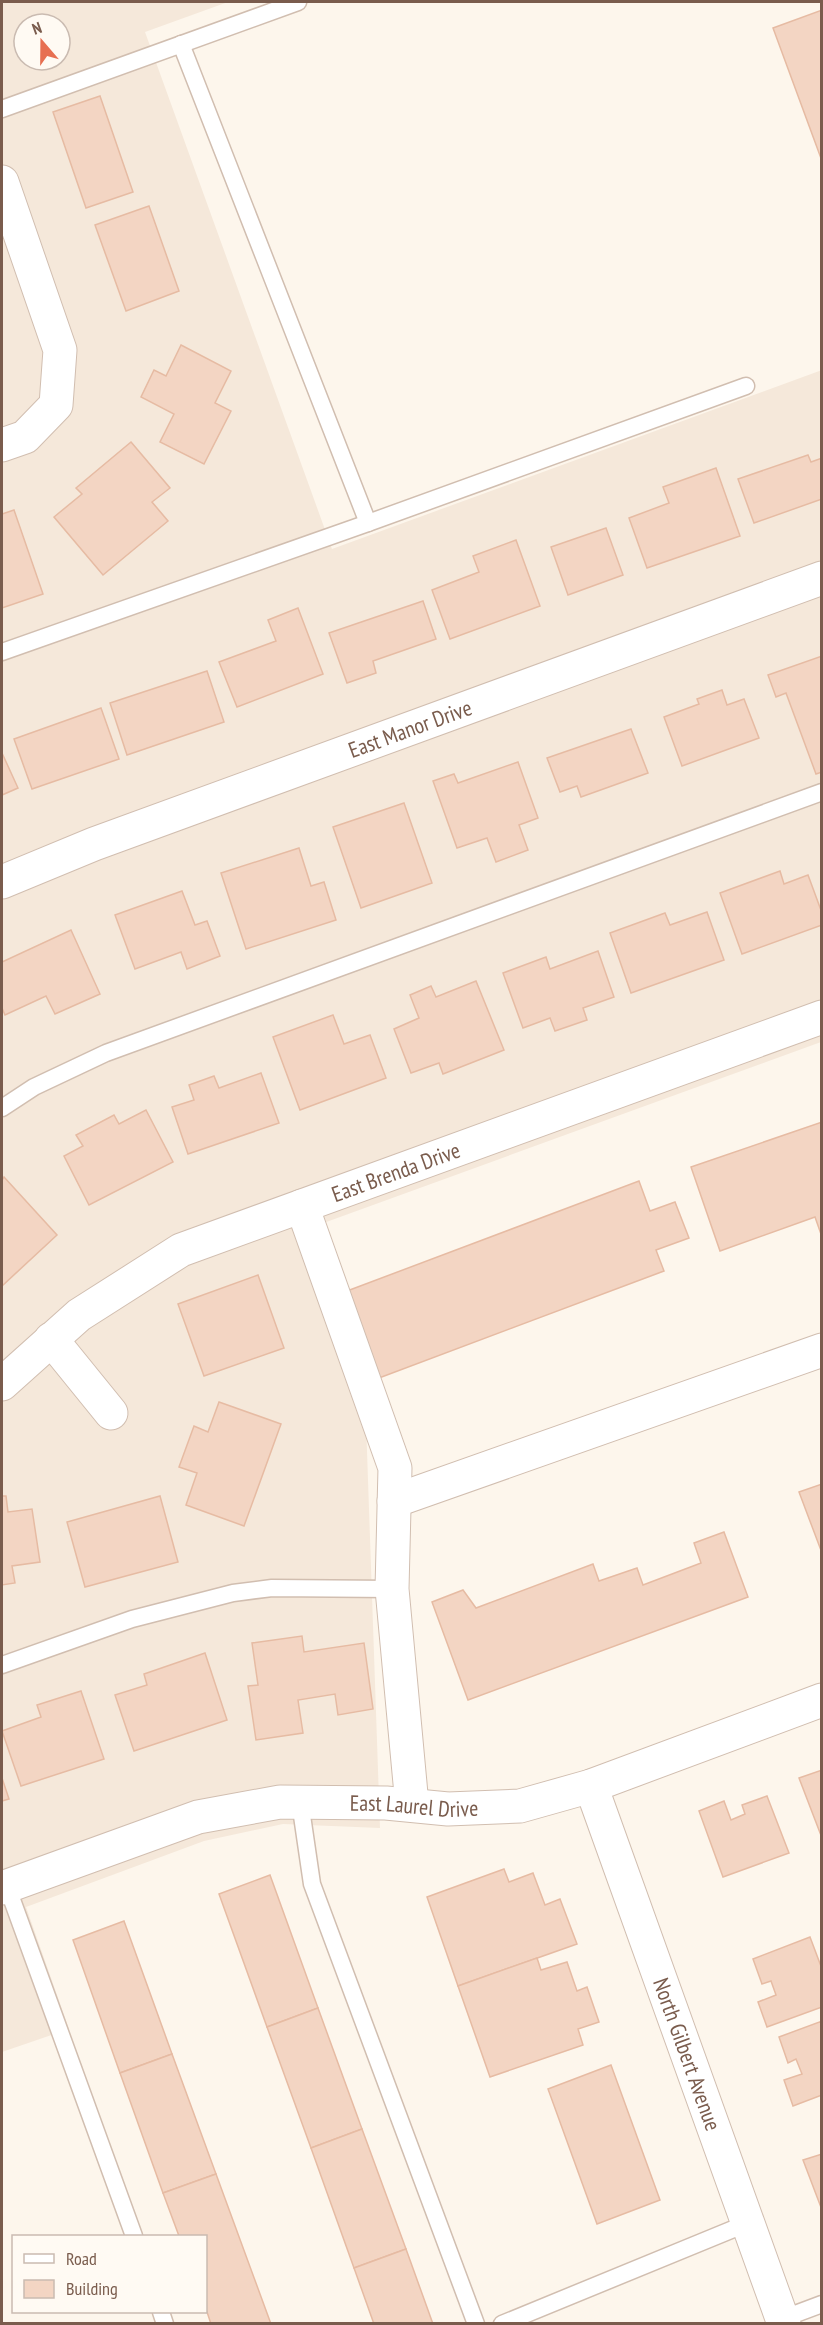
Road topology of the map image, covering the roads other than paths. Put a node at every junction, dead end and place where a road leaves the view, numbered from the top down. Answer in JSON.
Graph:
{"nodes":[{"id":1,"x":298,"y":2,"type":"edge"},
{"id":2,"x":181,"y":44,"type":"junction"},
{"id":3,"x":2,"y":109,"type":"edge"},
{"id":4,"x":2,"y":182,"type":"edge"},
{"id":5,"x":8,"y":219,"type":"edge"},
{"id":6,"x":746,"y":386,"type":"dead end"},
{"id":7,"x":2,"y":445,"type":"edge"},
{"id":8,"x":368,"y":523,"type":"junction"},
{"id":9,"x":822,"y":579,"type":"edge"},
{"id":10,"x":2,"y":652,"type":"edge"},
{"id":11,"x":822,"y":792,"type":"edge"},
{"id":12,"x":2,"y":882,"type":"edge"},
{"id":13,"x":822,"y":1017,"type":"edge"},
{"id":14,"x":2,"y":1108,"type":"edge"},
{"id":15,"x":302,"y":1206,"type":"junction"},
{"id":16,"x":51,"y":1339,"type":"junction"},
{"id":17,"x":822,"y":1350,"type":"edge"},
{"id":18,"x":2,"y":1384,"type":"edge"},
{"id":19,"x":111,"y":1413,"type":"dead end"},
{"id":20,"x":394,"y":1501,"type":"junction"},
{"id":21,"x":392,"y":1589,"type":"junction"},
{"id":22,"x":2,"y":1665,"type":"edge"},
{"id":23,"x":822,"y":1700,"type":"edge"},
{"id":24,"x":591,"y":1786,"type":"junction"},
{"id":25,"x":300,"y":1802,"type":"junction"},
{"id":26,"x":412,"y":1805,"type":"junction"},
{"id":27,"x":4,"y":1887,"type":"edge"},
{"id":28,"x":748,"y":2223,"type":"junction"},
{"id":29,"x":134,"y":2235,"type":"edge"},
{"id":30,"x":822,"y":2304,"type":"edge"},
{"id":31,"x":783,"y":2321,"type":"edge"},
{"id":32,"x":476,"y":2324,"type":"edge"},
{"id":33,"x":502,"y":2324,"type":"edge"}],
"edges":[{"from":1,"to":2,"type":"lane"},
{"from":2,"to":3,"type":"lane"},
{"from":2,"to":8,"type":"lane"},
{"from":4,"to":5,"type":"street"},
{"from":5,"to":7,"type":"street"},
{"from":6,"to":8,"type":"lane"},
{"from":8,"to":10,"type":"lane"},
{"from":9,"to":12,"type":"street","name":"East Manor Drive"},
{"from":11,"to":14,"type":"lane"},
{"from":13,"to":15,"type":"street","name":"East Brenda Drive"},
{"from":15,"to":16,"type":"street","name":"East Brenda Drive"},
{"from":15,"to":20,"type":"street"},
{"from":16,"to":18,"type":"street","name":"East Brenda Drive"},
{"from":16,"to":19,"type":"street"},
{"from":17,"to":20,"type":"street"},
{"from":20,"to":21,"type":"street"},
{"from":21,"to":22,"type":"lane"},
{"from":21,"to":26,"type":"street"},
{"from":23,"to":24,"type":"street","name":"East Laurel Drive"},
{"from":24,"to":26,"type":"street","name":"East Laurel Drive"},
{"from":24,"to":28,"type":"street","name":"North Gilbert Avenue"},
{"from":25,"to":26,"type":"street","name":"East Laurel Drive"},
{"from":25,"to":27,"type":"street","name":"East Laurel Drive"},
{"from":25,"to":32,"type":"lane"},
{"from":27,"to":29,"type":"lane"},
{"from":28,"to":31,"type":"street","name":"North Gilbert Avenue"},
{"from":28,"to":33,"type":"lane"},
{"from":30,"to":31,"type":"lane"}]}
